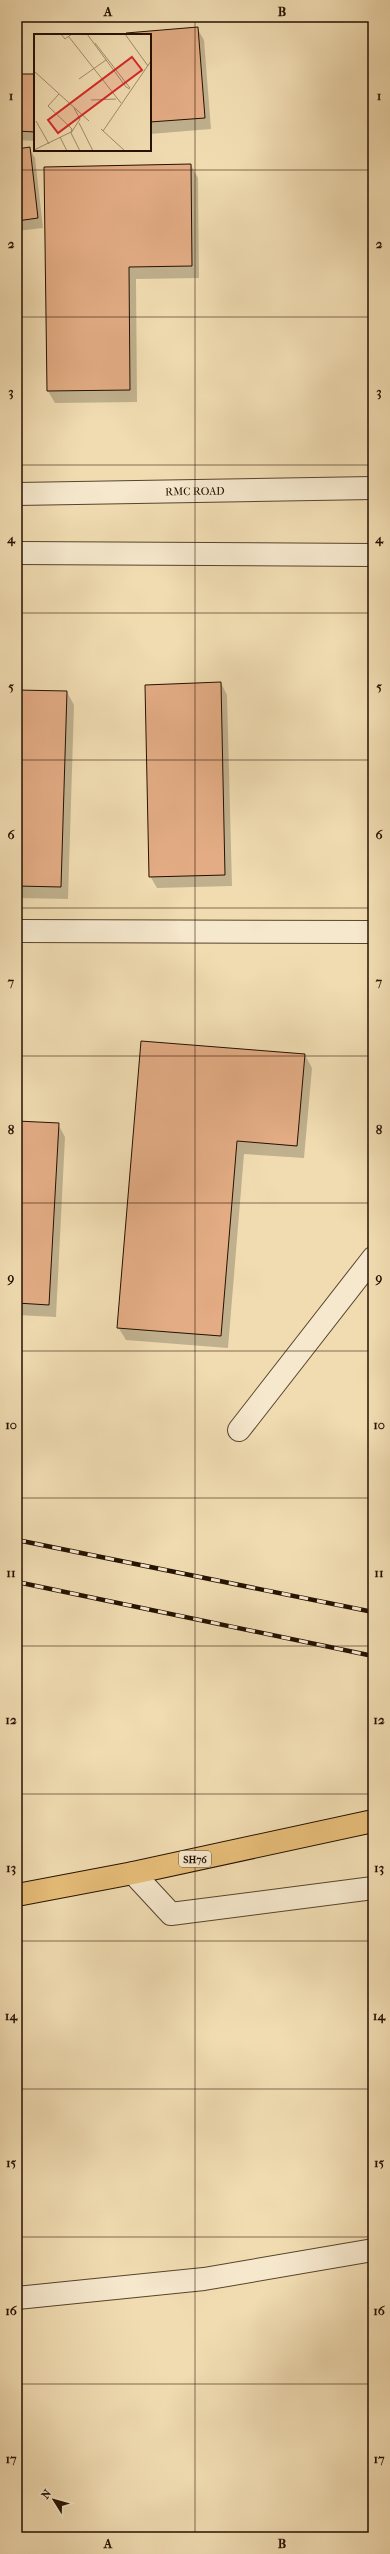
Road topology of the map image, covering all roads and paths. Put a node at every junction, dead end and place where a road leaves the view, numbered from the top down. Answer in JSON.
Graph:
{"nodes":[{"id":1,"x":373,"y":488,"type":"edge"},
{"id":2,"x":17,"y":494,"type":"edge"},
{"id":3,"x":17,"y":553,"type":"edge"},
{"id":4,"x":373,"y":555,"type":"edge"},
{"id":5,"x":17,"y":931,"type":"edge"},
{"id":6,"x":373,"y":932,"type":"edge"},
{"id":7,"x":373,"y":1258,"type":"edge"},
{"id":8,"x":239,"y":1430,"type":"dead end"},
{"id":9,"x":373,"y":1821,"type":"edge"},
{"id":10,"x":133,"y":1873,"type":"junction"},
{"id":11,"x":373,"y":1888,"type":"edge"},
{"id":12,"x":17,"y":1895,"type":"edge"},
{"id":13,"x":373,"y":2250,"type":"edge"},
{"id":14,"x":17,"y":2298,"type":"edge"}],
"edges":[{"from":1,"to":2,"type":"street","name":"RMC ROAD"},
{"from":3,"to":4,"type":"street"},
{"from":5,"to":6,"type":"street"},
{"from":7,"to":8,"type":"street"},
{"from":9,"to":10,"type":"main road","number":"SH76"},
{"from":10,"to":11,"type":"street"},
{"from":10,"to":12,"type":"main road","number":"SH76"},
{"from":13,"to":14,"type":"street"}]}
